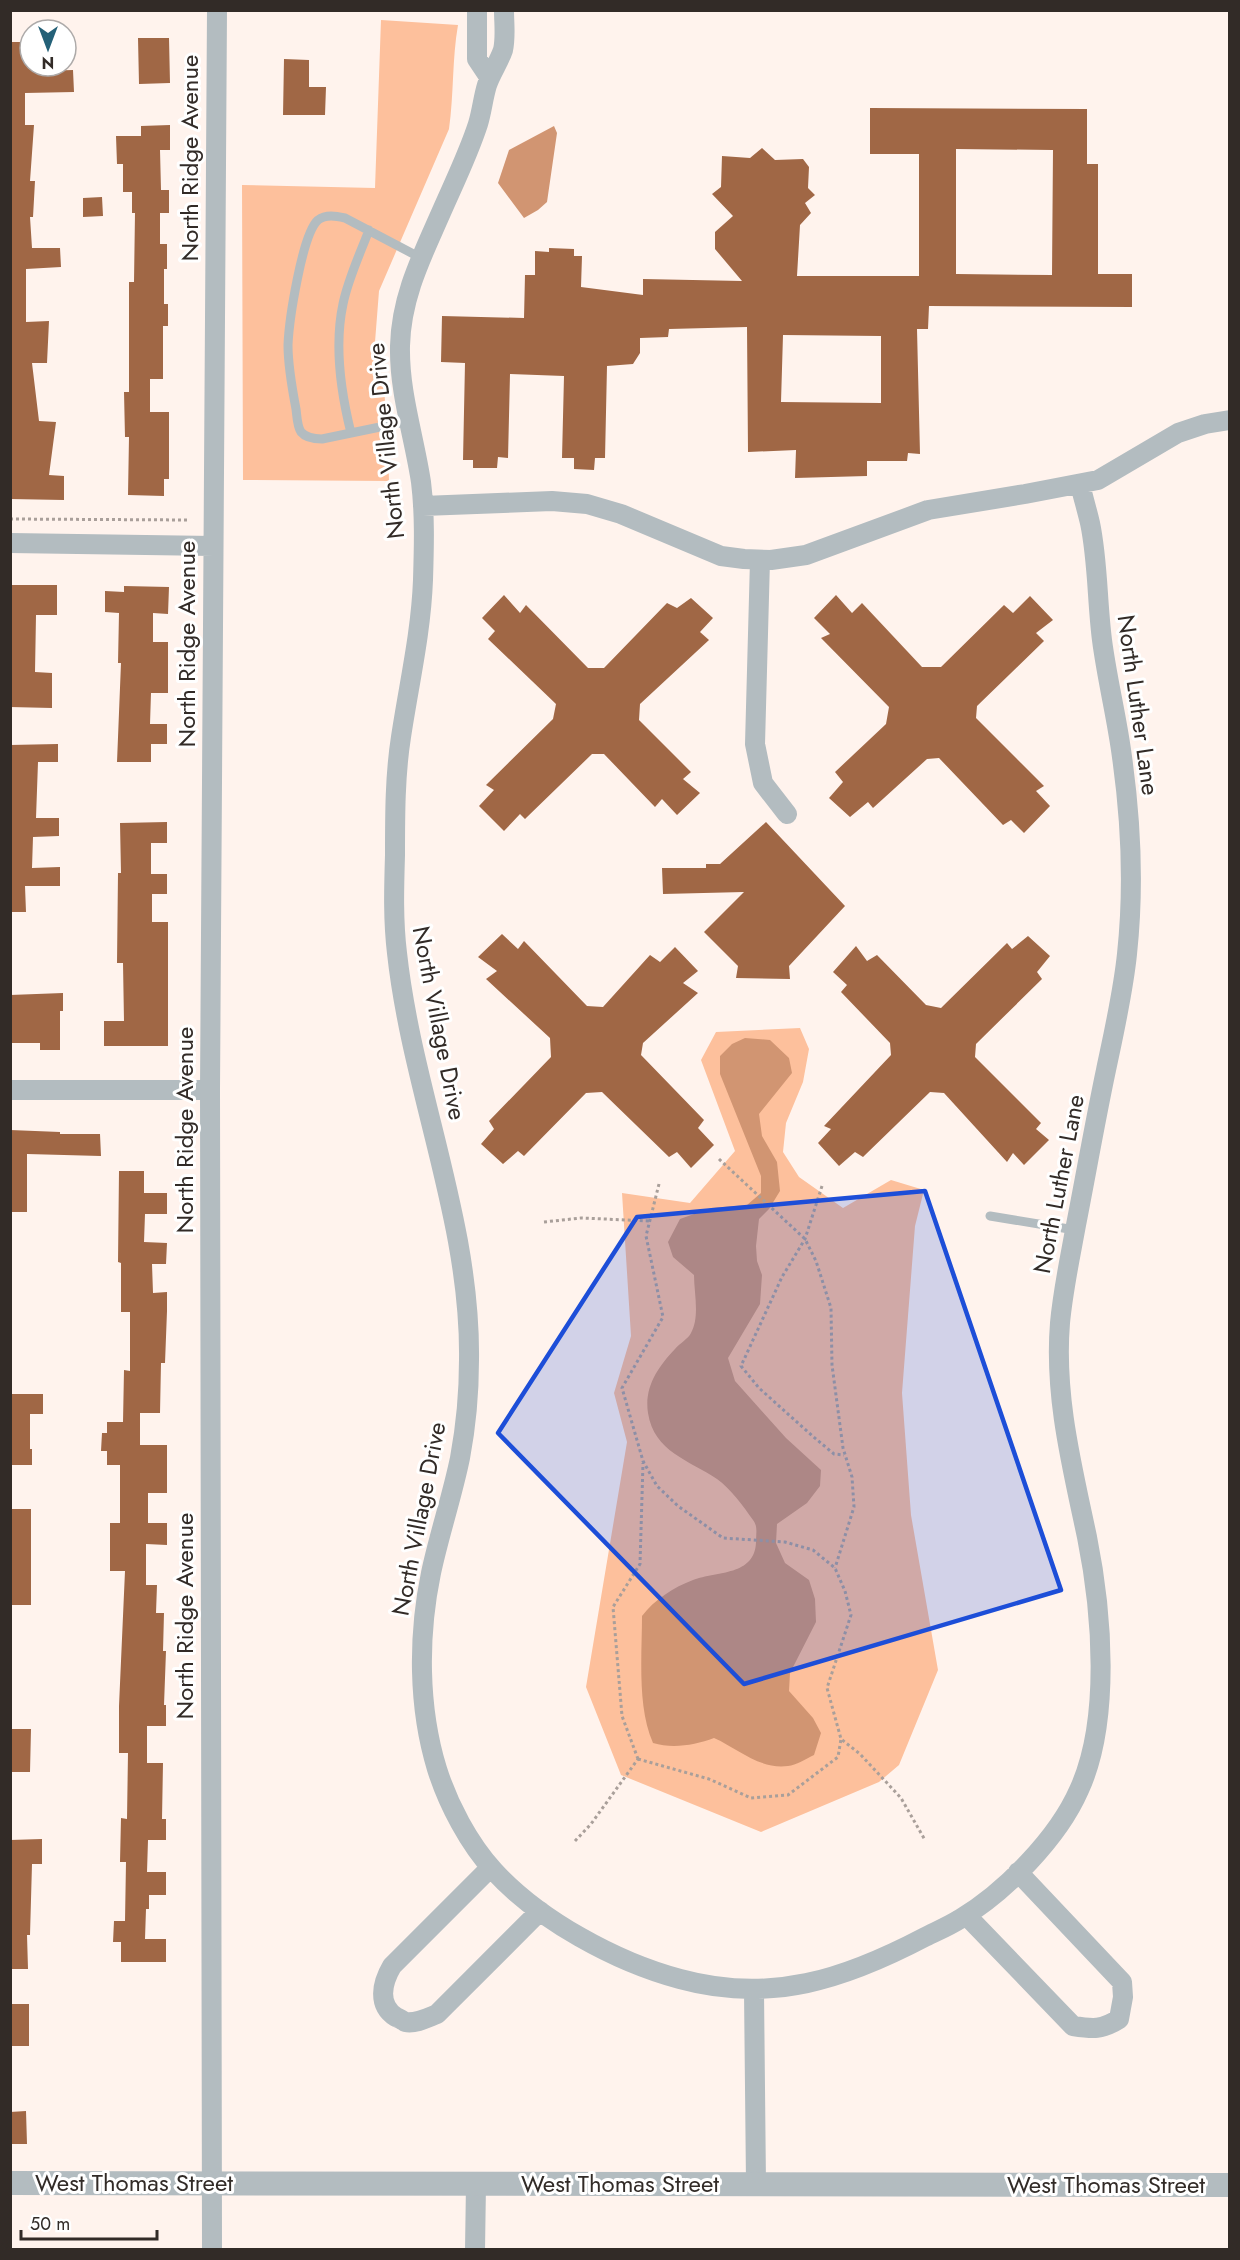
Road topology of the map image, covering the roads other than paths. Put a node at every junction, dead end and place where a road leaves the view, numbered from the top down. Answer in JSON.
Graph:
{"nodes":[{"id":1,"x":217,"y":10,"type":"edge"},
{"id":2,"x":477,"y":10,"type":"edge"},
{"id":3,"x":504,"y":10,"type":"edge"},
{"id":4,"x":489,"y":77,"type":"junction"},
{"id":5,"x":369,"y":230,"type":"junction"},
{"id":6,"x":421,"y":258,"type":"junction"},
{"id":7,"x":1230,"y":420,"type":"edge"},
{"id":8,"x":409,"y":421,"type":"junction"},
{"id":9,"x":351,"y":433,"type":"junction"},
{"id":10,"x":1080,"y":484,"type":"junction"},
{"id":11,"x":423,"y":506,"type":"junction"},
{"id":12,"x":10,"y":543,"type":"edge"},
{"id":13,"x":213,"y":546,"type":"junction"},
{"id":14,"x":760,"y":560,"type":"junction"},
{"id":15,"x":787,"y":814,"type":"dead end"},
{"id":16,"x":10,"y":1090,"type":"edge"},
{"id":17,"x":210,"y":1090,"type":"junction"},
{"id":18,"x":990,"y":1216,"type":"dead end"},
{"id":19,"x":1076,"y":1230,"type":"junction"},
{"id":20,"x":490,"y":1868,"type":"junction"},
{"id":21,"x":1018,"y":1872,"type":"junction"},
{"id":22,"x":540,"y":1911,"type":"junction"},
{"id":23,"x":967,"y":1916,"type":"junction"},
{"id":24,"x":754,"y":1991,"type":"junction"},
{"id":25,"x":10,"y":2183,"type":"edge"},
{"id":26,"x":210,"y":2183,"type":"junction"},
{"id":27,"x":476,"y":2184,"type":"junction"},
{"id":28,"x":756,"y":2184,"type":"junction"},
{"id":29,"x":1230,"y":2185,"type":"edge"},
{"id":30,"x":212,"y":2250,"type":"edge"},
{"id":31,"x":475,"y":2250,"type":"edge"}],
"edges":[{"from":1,"to":13,"type":"street","name":"North Ridge Avenue"},
{"from":2,"to":4,"type":"street"},
{"from":3,"to":4,"type":"street","name":"North Village Drive"},
{"from":4,"to":6,"type":"street","name":"North Village Drive"},
{"from":5,"to":6,"type":"lane"},
{"from":5,"to":9,"type":"lane"},
{"from":5,"to":9,"type":"lane"},
{"from":6,"to":8,"type":"street","name":"North Village Drive"},
{"from":7,"to":10,"type":"street"},
{"from":8,"to":9,"type":"lane"},
{"from":8,"to":11,"type":"street","name":"North Village Drive"},
{"from":10,"to":14,"type":"street"},
{"from":10,"to":19,"type":"street","name":"North Luther Lane"},
{"from":11,"to":14,"type":"street"},
{"from":11,"to":20,"type":"street","name":"North Village Drive"},
{"from":12,"to":13,"type":"street"},
{"from":13,"to":17,"type":"street","name":"North Ridge Avenue"},
{"from":14,"to":15,"type":"street"},
{"from":16,"to":17,"type":"street"},
{"from":17,"to":26,"type":"street","name":"North Ridge Avenue"},
{"from":18,"to":19,"type":"lane"},
{"from":19,"to":21,"type":"street","name":"North Luther Lane"},
{"from":20,"to":22,"type":"street","name":"North Village Drive"},
{"from":20,"to":22,"type":"street"},
{"from":21,"to":23,"type":"street","name":"North Luther Lane"},
{"from":21,"to":23,"type":"street"},
{"from":22,"to":24,"type":"street","name":"North Village Drive"},
{"from":23,"to":24,"type":"street","name":"North Luther Lane"},
{"from":24,"to":28,"type":"street"},
{"from":25,"to":26,"type":"street","name":"West Thomas Street"},
{"from":26,"to":27,"type":"street","name":"West Thomas Street"},
{"from":26,"to":30,"type":"street","name":"North Ridge Avenue"},
{"from":27,"to":28,"type":"street","name":"West Thomas Street"},
{"from":27,"to":31,"type":"street"},
{"from":28,"to":29,"type":"street","name":"West Thomas Street"}]}
